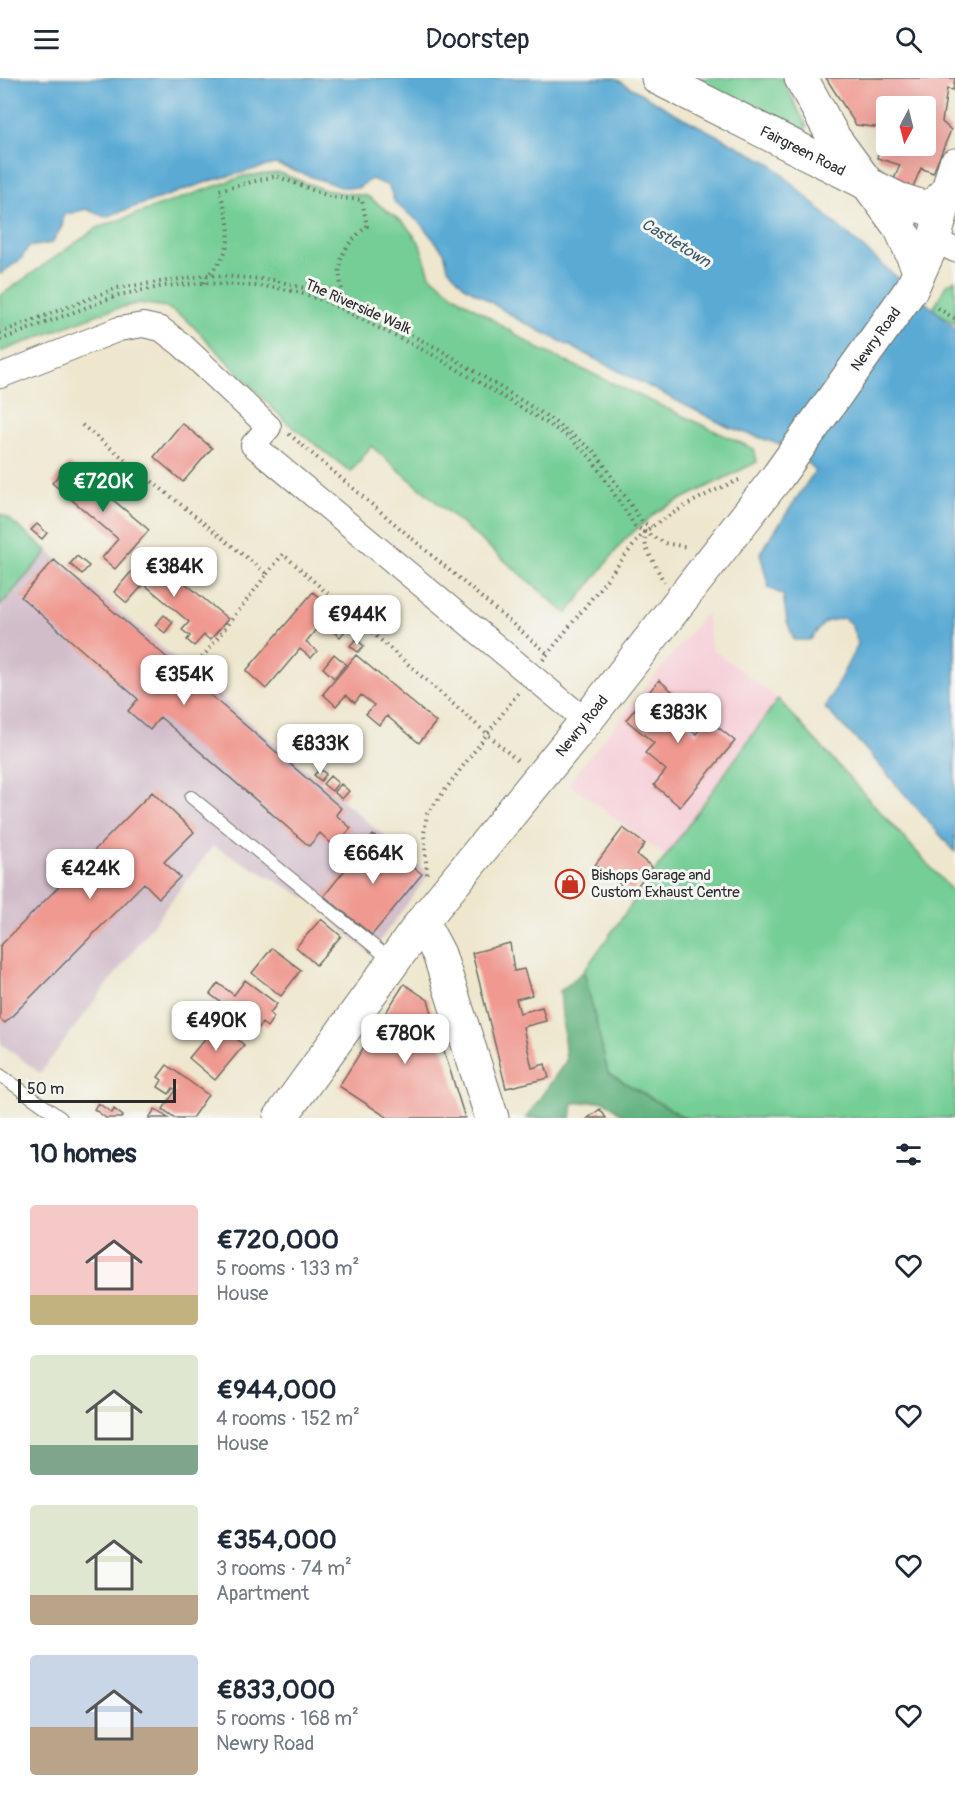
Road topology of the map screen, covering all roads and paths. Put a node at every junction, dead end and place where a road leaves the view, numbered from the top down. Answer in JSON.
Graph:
{"nodes":[{"id":1,"x":658,"y":78,"type":"edge"},
{"id":2,"x":801,"y":78,"type":"edge"},
{"id":3,"x":951,"y":178,"type":"edge"},
{"id":4,"x":871,"y":187,"type":"junction"},
{"id":5,"x":944,"y":245,"type":"edge"},
{"id":6,"x":207,"y":275,"type":"junction"},
{"id":7,"x":916,"y":279,"type":"junction"},
{"id":8,"x":204,"y":283,"type":"junction"},
{"id":9,"x":345,"y":301,"type":"junction"},
{"id":10,"x":938,"y":308,"type":"dead end"},
{"id":11,"x":348,"y":312,"type":"junction"},
{"id":12,"x":955,"y":319,"type":"edge"},
{"id":13,"x":0,"y":333,"type":"edge"},
{"id":14,"x":0,"y":340,"type":"edge"},
{"id":15,"x":0,"y":376,"type":"edge"},
{"id":16,"x":82,"y":425,"type":"dead end"},
{"id":17,"x":269,"y":427,"type":"junction"},
{"id":18,"x":763,"y":476,"type":"junction"},
{"id":19,"x":651,"y":527,"type":"junction"},
{"id":20,"x":644,"y":532,"type":"junction"},
{"id":21,"x":722,"y":548,"type":"junction"},
{"id":22,"x":267,"y":574,"type":"junction"},
{"id":23,"x":670,"y":580,"type":"dead end"},
{"id":24,"x":548,"y":654,"type":"junction"},
{"id":25,"x":195,"y":667,"type":"dead end"},
{"id":26,"x":530,"y":677,"type":"junction"},
{"id":27,"x":586,"y":721,"type":"junction"},
{"id":28,"x":486,"y":734,"type":"junction"},
{"id":29,"x":538,"y":779,"type":"junction"},
{"id":30,"x":191,"y":797,"type":"dead end"},
{"id":31,"x":427,"y":876,"type":"dead end"},
{"id":32,"x":422,"y":922,"type":"junction"},
{"id":33,"x":393,"y":962,"type":"junction"},
{"id":34,"x":0,"y":1075,"type":"edge"},
{"id":35,"x":61,"y":1118,"type":"edge"},
{"id":36,"x":280,"y":1118,"type":"edge"},
{"id":37,"x":492,"y":1118,"type":"edge"}],
"edges":[{"from":1,"to":4,"type":"main road","name":"Fairgreen Road"},
{"from":2,"to":4,"type":"main road"},
{"from":3,"to":4,"type":"main road","name":"Fairgreen Road"},
{"from":3,"to":5,"type":"main road","name":"Newry Road"},
{"from":4,"to":7,"type":"main road"},
{"from":5,"to":7,"type":"main road","name":"Newry Road"},
{"from":6,"to":8,"type":"path"},
{"from":6,"to":9,"type":"path"},
{"from":6,"to":9,"type":"path"},
{"from":6,"to":13,"type":"path"},
{"from":7,"to":18,"type":"main road","name":"Newry Road"},
{"from":8,"to":11,"type":"path","name":"The Riverside Walk"},
{"from":8,"to":14,"type":"path","name":"The Riverside Walk"},
{"from":9,"to":11,"type":"path"},
{"from":9,"to":19,"type":"path"},
{"from":10,"to":12,"type":"path"},
{"from":11,"to":20,"type":"path","name":"The Riverside Walk"},
{"from":15,"to":17,"type":"street"},
{"from":16,"to":22,"type":"path"},
{"from":17,"to":24,"type":"path"},
{"from":17,"to":26,"type":"street"},
{"from":18,"to":19,"type":"path"},
{"from":18,"to":21,"type":"main road","name":"Newry Road"},
{"from":19,"to":20,"type":"path"},
{"from":20,"to":21,"type":"path"},
{"from":20,"to":23,"type":"path"},
{"from":20,"to":24,"type":"path"},
{"from":21,"to":27,"type":"main road","name":"Newry Road"},
{"from":22,"to":25,"type":"path"},
{"from":22,"to":28,"type":"path"},
{"from":24,"to":26,"type":"path"},
{"from":26,"to":27,"type":"street"},
{"from":26,"to":28,"type":"path"},
{"from":27,"to":29,"type":"main road","name":"Newry Road"},
{"from":28,"to":29,"type":"path"},
{"from":28,"to":31,"type":"path"},
{"from":29,"to":32,"type":"main road","name":"Newry Road"},
{"from":30,"to":33,"type":"lane"},
{"from":32,"to":33,"type":"main road","name":"Newry Road"},
{"from":32,"to":37,"type":"main road"},
{"from":33,"to":36,"type":"main road","name":"Newry Road"},
{"from":34,"to":35,"type":"lane"}]}
